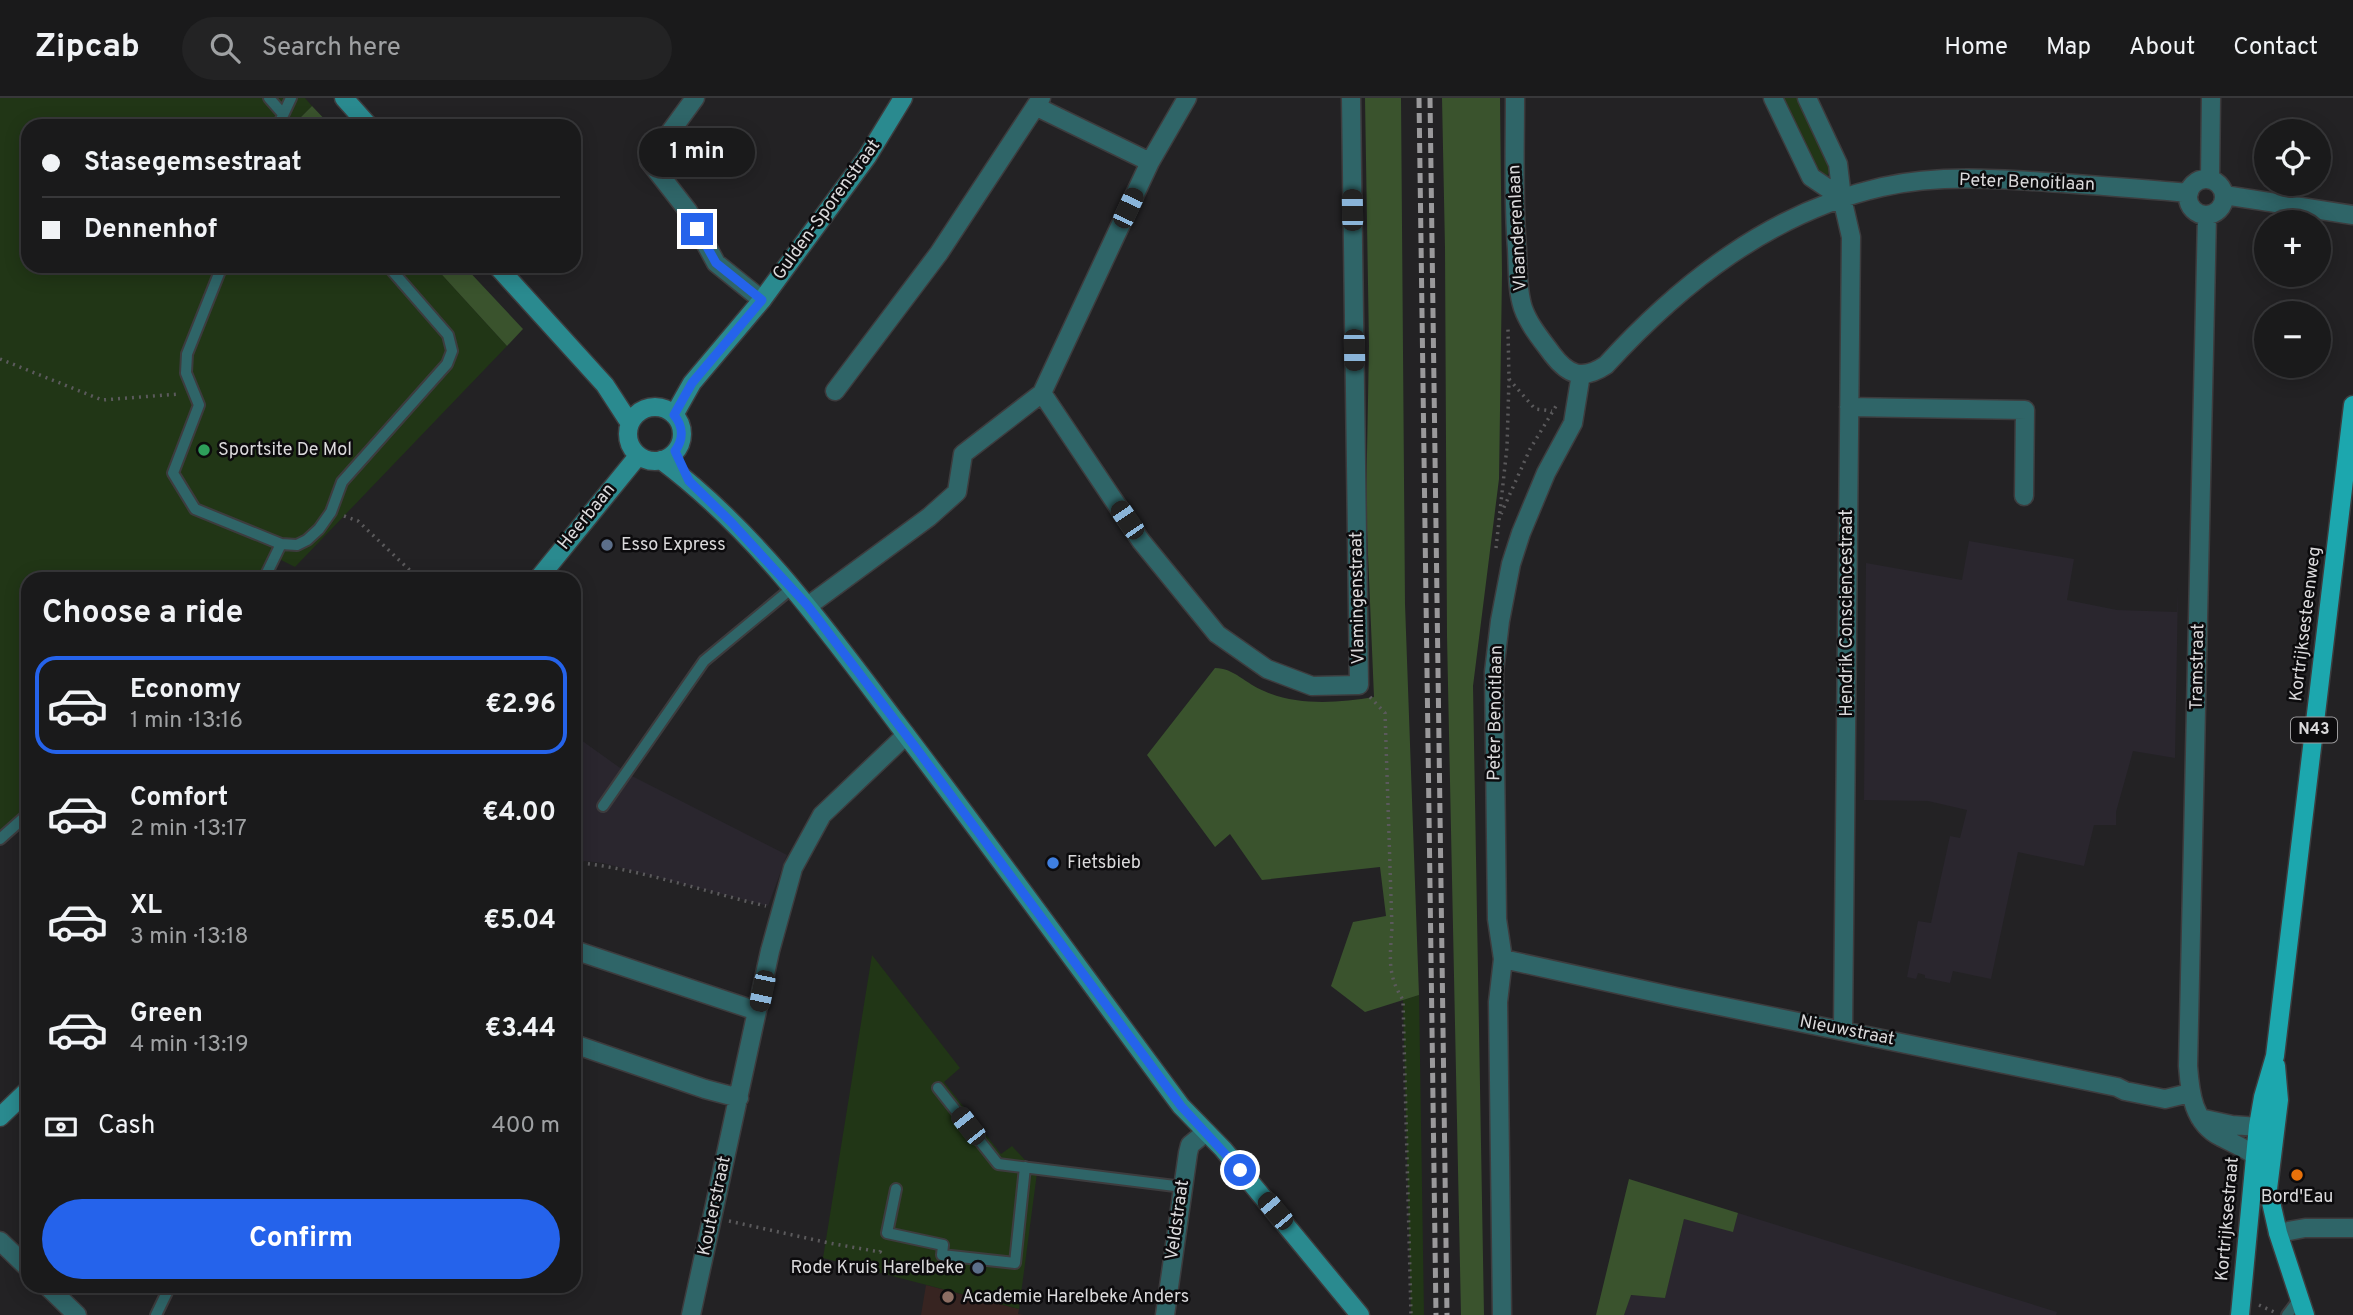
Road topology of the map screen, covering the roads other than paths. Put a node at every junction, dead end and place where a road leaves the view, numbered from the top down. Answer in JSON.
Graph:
{"nodes":[{"id":1,"x":268,"y":98,"type":"edge"},
{"id":2,"x":291,"y":98,"type":"edge"},
{"id":3,"x":344,"y":98,"type":"edge"},
{"id":4,"x":696,"y":98,"type":"edge"},
{"id":5,"x":903,"y":98,"type":"edge"},
{"id":6,"x":1187,"y":98,"type":"edge"},
{"id":7,"x":1351,"y":98,"type":"edge"},
{"id":8,"x":1515,"y":98,"type":"edge"},
{"id":9,"x":1773,"y":98,"type":"edge"},
{"id":10,"x":1807,"y":98,"type":"edge"},
{"id":11,"x":2211,"y":98,"type":"edge"},
{"id":12,"x":1039,"y":103,"type":"edge"},
{"id":13,"x":283,"y":114,"type":"junction"},
{"id":14,"x":281,"y":119,"type":"edge"},
{"id":15,"x":363,"y":119,"type":"edge"},
{"id":16,"x":1150,"y":162,"type":"junction"},
{"id":17,"x":2210,"y":179,"type":"junction"},
{"id":18,"x":2189,"y":193,"type":"junction"},
{"id":19,"x":2224,"y":195,"type":"junction"},
{"id":20,"x":1842,"y":198,"type":"junction"},
{"id":21,"x":2207,"y":215,"type":"junction"},
{"id":22,"x":2353,"y":215,"type":"edge"},
{"id":23,"x":219,"y":273,"type":"edge"},
{"id":24,"x":393,"y":273,"type":"edge"},
{"id":25,"x":503,"y":273,"type":"edge"},
{"id":26,"x":762,"y":300,"type":"junction"},
{"id":27,"x":1581,"y":374,"type":"junction"},
{"id":28,"x":835,"y":391,"type":"dead end"},
{"id":29,"x":1042,"y":393,"type":"junction"},
{"id":30,"x":2353,"y":405,"type":"edge"},
{"id":31,"x":1849,"y":407,"type":"junction"},
{"id":32,"x":666,"y":411,"type":"junction"},
{"id":33,"x":635,"y":416,"type":"junction"},
{"id":34,"x":638,"y":456,"type":"junction"},
{"id":35,"x":668,"y":456,"type":"junction"},
{"id":36,"x":2024,"y":496,"type":"dead end"},
{"id":37,"x":281,"y":544,"type":"junction"},
{"id":38,"x":267,"y":572,"type":"edge"},
{"id":39,"x":544,"y":572,"type":"edge"},
{"id":40,"x":792,"y":588,"type":"junction"},
{"id":41,"x":808,"y":606,"type":"junction"},
{"id":42,"x":906,"y":735,"type":"junction"},
{"id":43,"x":603,"y":806,"type":"dead end"},
{"id":44,"x":21,"y":820,"type":"edge"},
{"id":45,"x":0,"y":839,"type":"edge"},
{"id":46,"x":581,"y":952,"type":"edge"},
{"id":47,"x":1503,"y":959,"type":"junction"},
{"id":48,"x":757,"y":1011,"type":"junction"},
{"id":49,"x":1843,"y":1030,"type":"junction"},
{"id":50,"x":581,"y":1046,"type":"edge"},
{"id":51,"x":938,"y":1088,"type":"dead end"},
{"id":52,"x":2190,"y":1093,"type":"junction"},
{"id":53,"x":21,"y":1097,"type":"edge"},
{"id":54,"x":739,"y":1098,"type":"junction"},
{"id":55,"x":0,"y":1117,"type":"edge"},
{"id":56,"x":2200,"y":1118,"type":"junction"},
{"id":57,"x":2266,"y":1127,"type":"junction"},
{"id":58,"x":1206,"y":1132,"type":"junction"},
{"id":59,"x":2255,"y":1155,"type":"junction"},
{"id":60,"x":1025,"y":1167,"type":"junction"},
{"id":61,"x":1183,"y":1186,"type":"junction"},
{"id":62,"x":896,"y":1189,"type":"dead end"},
{"id":63,"x":2267,"y":1189,"type":"joint"},
{"id":64,"x":2353,"y":1228,"type":"edge"},
{"id":65,"x":2278,"y":1233,"type":"junction"},
{"id":66,"x":2248,"y":1235,"type":"junction"},
{"id":67,"x":0,"y":1241,"type":"edge"},
{"id":68,"x":21,"y":1261,"type":"edge"},
{"id":69,"x":54,"y":1293,"type":"edge"},
{"id":70,"x":167,"y":1293,"type":"edge"},
{"id":71,"x":2303,"y":1306,"type":"edge"},
{"id":72,"x":77,"y":1315,"type":"edge"},
{"id":73,"x":156,"y":1315,"type":"edge"},
{"id":74,"x":691,"y":1315,"type":"edge"},
{"id":75,"x":1165,"y":1315,"type":"edge"},
{"id":76,"x":1360,"y":1315,"type":"edge"},
{"id":77,"x":1502,"y":1315,"type":"edge"},
{"id":78,"x":2240,"y":1315,"type":"edge"},
{"id":79,"x":2287,"y":1315,"type":"edge"}],
"edges":[{"from":1,"to":13,"type":"lane"},
{"from":2,"to":13,"type":"lane"},
{"from":3,"to":15,"type":"street"},
{"from":4,"to":26,"type":"street"},
{"from":5,"to":26,"type":"street","name":"Gulden-Sporenstraat"},
{"from":6,"to":16,"type":"street"},
{"from":7,"to":29,"type":"street","name":"Vlamingenstraat"},
{"from":8,"to":27,"type":"street","name":"Vlaanderenlaan"},
{"from":9,"to":20,"type":"street"},
{"from":10,"to":20,"type":"street","name":"Hendrik Consciencestraat"},
{"from":11,"to":17,"type":"street"},
{"from":12,"to":16,"type":"street"},
{"from":12,"to":28,"type":"street"},
{"from":13,"to":14,"type":"lane"},
{"from":16,"to":29,"type":"street"},
{"from":17,"to":18,"type":"street"},
{"from":17,"to":19,"type":"street"},
{"from":18,"to":20,"type":"street","name":"Peter Benoitlaan"},
{"from":18,"to":21,"type":"street"},
{"from":19,"to":21,"type":"street"},
{"from":19,"to":22,"type":"street"},
{"from":20,"to":27,"type":"street","name":"Peter Benoitlaan"},
{"from":20,"to":31,"type":"street","name":"Hendrik Consciencestraat"},
{"from":21,"to":52,"type":"street","name":"Tramstraat"},
{"from":23,"to":37,"type":"lane"},
{"from":24,"to":37,"type":"lane"},
{"from":25,"to":33,"type":"street"},
{"from":26,"to":32,"type":"street","name":"Gulden-Sporenstraat"},
{"from":27,"to":47,"type":"street","name":"Peter Benoitlaan"},
{"from":29,"to":41,"type":"street"},
{"from":30,"to":57,"type":"main road","name":"Kortrijksesteenweg","number":"N43"},
{"from":31,"to":36,"type":"street"},
{"from":31,"to":49,"type":"street","name":"Hendrik Consciencestraat"},
{"from":32,"to":33,"type":"street"},
{"from":32,"to":35,"type":"street"},
{"from":33,"to":34,"type":"street"},
{"from":34,"to":35,"type":"street"},
{"from":34,"to":39,"type":"street","name":"Heerbaan"},
{"from":35,"to":40,"type":"street"},
{"from":37,"to":38,"type":"lane"},
{"from":40,"to":41,"type":"street"},
{"from":40,"to":43,"type":"lane"},
{"from":41,"to":42,"type":"street"},
{"from":42,"to":48,"type":"street","name":"Kouterstraat"},
{"from":42,"to":58,"type":"street"},
{"from":44,"to":45,"type":"lane"},
{"from":46,"to":48,"type":"street"},
{"from":47,"to":49,"type":"street","name":"Nieuwstraat"},
{"from":47,"to":77,"type":"street","name":"Peter Benoitlaan"},
{"from":48,"to":54,"type":"street","name":"Kouterstraat"},
{"from":49,"to":52,"type":"street","name":"Nieuwstraat"},
{"from":50,"to":54,"type":"street"},
{"from":51,"to":60,"type":"lane"},
{"from":52,"to":56,"type":"street","name":"Tramstraat"},
{"from":53,"to":55,"type":"street"},
{"from":54,"to":74,"type":"street","name":"Kouterstraat"},
{"from":56,"to":57,"type":"street"},
{"from":56,"to":59,"type":"street","name":"Tramstraat"},
{"from":57,"to":59,"type":"main road","name":"Kortrijksestraat","number":"N43"},
{"from":57,"to":63,"type":"main road","name":"Kortrijksesteenweg","number":"N43"},
{"from":58,"to":61,"type":"street","name":"Veldstraat"},
{"from":58,"to":76,"type":"street"},
{"from":59,"to":66,"type":"main road","name":"Kortrijksestraat","number":"N43"},
{"from":60,"to":61,"type":"lane"},
{"from":60,"to":62,"type":"lane"},
{"from":61,"to":75,"type":"street","name":"Veldstraat"},
{"from":63,"to":65,"type":"main road","name":"Kortrijksestraat","number":"N43"},
{"from":64,"to":65,"type":"street"},
{"from":65,"to":66,"type":"main road"},
{"from":65,"to":71,"type":"main road","name":"Kortrijksestraat","number":"N43"},
{"from":66,"to":78,"type":"main road","name":"Kortrijksestraat","number":"N43"},
{"from":67,"to":68,"type":"street"},
{"from":69,"to":72,"type":"street"},
{"from":70,"to":73,"type":"lane"},
{"from":71,"to":79,"type":"lane"}]}
